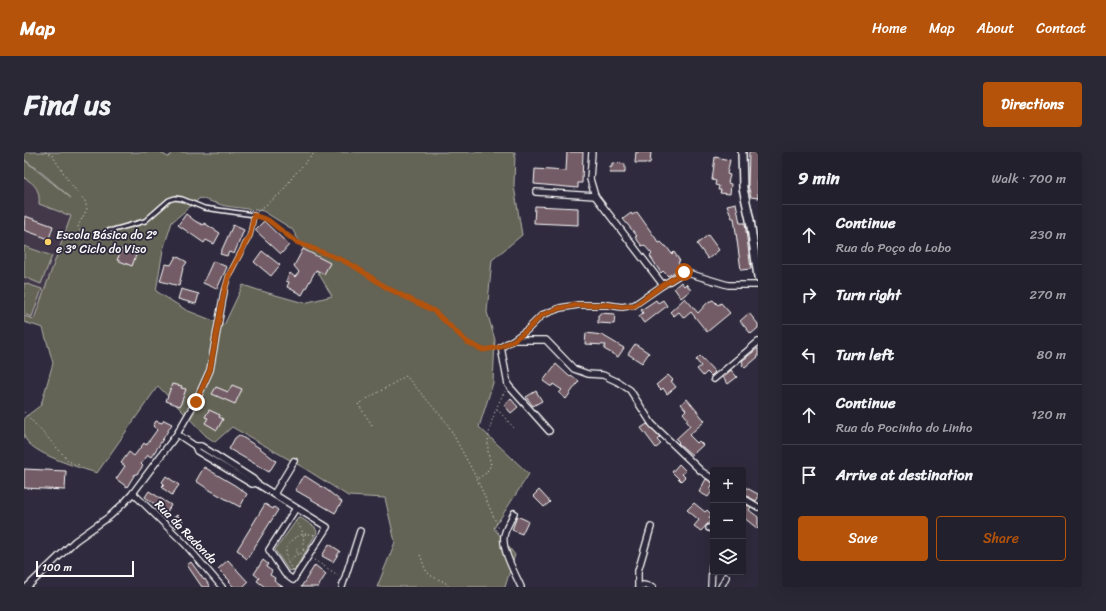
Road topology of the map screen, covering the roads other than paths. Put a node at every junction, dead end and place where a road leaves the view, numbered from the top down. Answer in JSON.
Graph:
{"nodes":[{"id":1,"x":592,"y":152,"type":"edge"},
{"id":2,"x":742,"y":152,"type":"edge"},
{"id":3,"x":536,"y":192,"type":"dead end"},
{"id":4,"x":595,"y":196,"type":"junction"},
{"id":5,"x":107,"y":231,"type":"road end"},
{"id":6,"x":758,"y":277,"type":"edge"},
{"id":7,"x":663,"y":285,"type":"junction"},
{"id":8,"x":758,"y":285,"type":"edge"},
{"id":9,"x":224,"y":292,"type":"joint"},
{"id":10,"x":514,"y":340,"type":"junction"},
{"id":11,"x":758,"y":342,"type":"edge"},
{"id":12,"x":714,"y":379,"type":"dead end"},
{"id":13,"x":549,"y":431,"type":"dead end"},
{"id":14,"x":178,"y":434,"type":"junction"},
{"id":15,"x":294,"y":461,"type":"dead end"},
{"id":16,"x":710,"y":477,"type":"edge"},
{"id":17,"x":133,"y":493,"type":"junction"},
{"id":18,"x":274,"y":494,"type":"junction"},
{"id":19,"x":746,"y":500,"type":"edge"},
{"id":20,"x":758,"y":507,"type":"edge"},
{"id":21,"x":296,"y":508,"type":"junction"},
{"id":22,"x":514,"y":513,"type":"dead end"},
{"id":23,"x":651,"y":527,"type":"dead end"},
{"id":24,"x":360,"y":531,"type":"dead end"},
{"id":25,"x":712,"y":575,"type":"edge"},
{"id":26,"x":726,"y":577,"type":"dead end"},
{"id":27,"x":27,"y":587,"type":"edge"},
{"id":28,"x":222,"y":587,"type":"edge"},
{"id":29,"x":342,"y":587,"type":"edge"},
{"id":30,"x":520,"y":587,"type":"edge"},
{"id":31,"x":639,"y":587,"type":"edge"},
{"id":32,"x":653,"y":587,"type":"edge"},
{"id":33,"x":711,"y":587,"type":"edge"},
{"id":34,"x":721,"y":587,"type":"edge"}],
"edges":[{"from":1,"to":4,"type":"street"},
{"from":2,"to":6,"type":"street"},
{"from":3,"to":4,"type":"street"},
{"from":4,"to":7,"type":"street"},
{"from":5,"to":9,"type":"lane"},
{"from":7,"to":8,"type":"street"},
{"from":7,"to":10,"type":"street"},
{"from":9,"to":14,"type":"street"},
{"from":10,"to":13,"type":"street"},
{"from":10,"to":16,"type":"street"},
{"from":11,"to":12,"type":"street"},
{"from":14,"to":17,"type":"street"},
{"from":14,"to":18,"type":"street"},
{"from":15,"to":18,"type":"street"},
{"from":17,"to":27,"type":"street"},
{"from":17,"to":28,"type":"street","name":"Rua da Redonda"},
{"from":18,"to":21,"type":"street"},
{"from":19,"to":20,"type":"street"},
{"from":21,"to":21,"type":"street"},
{"from":22,"to":30,"type":"street"},
{"from":23,"to":31,"type":"street"},
{"from":24,"to":29,"type":"street"},
{"from":25,"to":33,"type":"street"},
{"from":26,"to":34,"type":"street"},
{"from":31,"to":32,"type":"street"}]}
